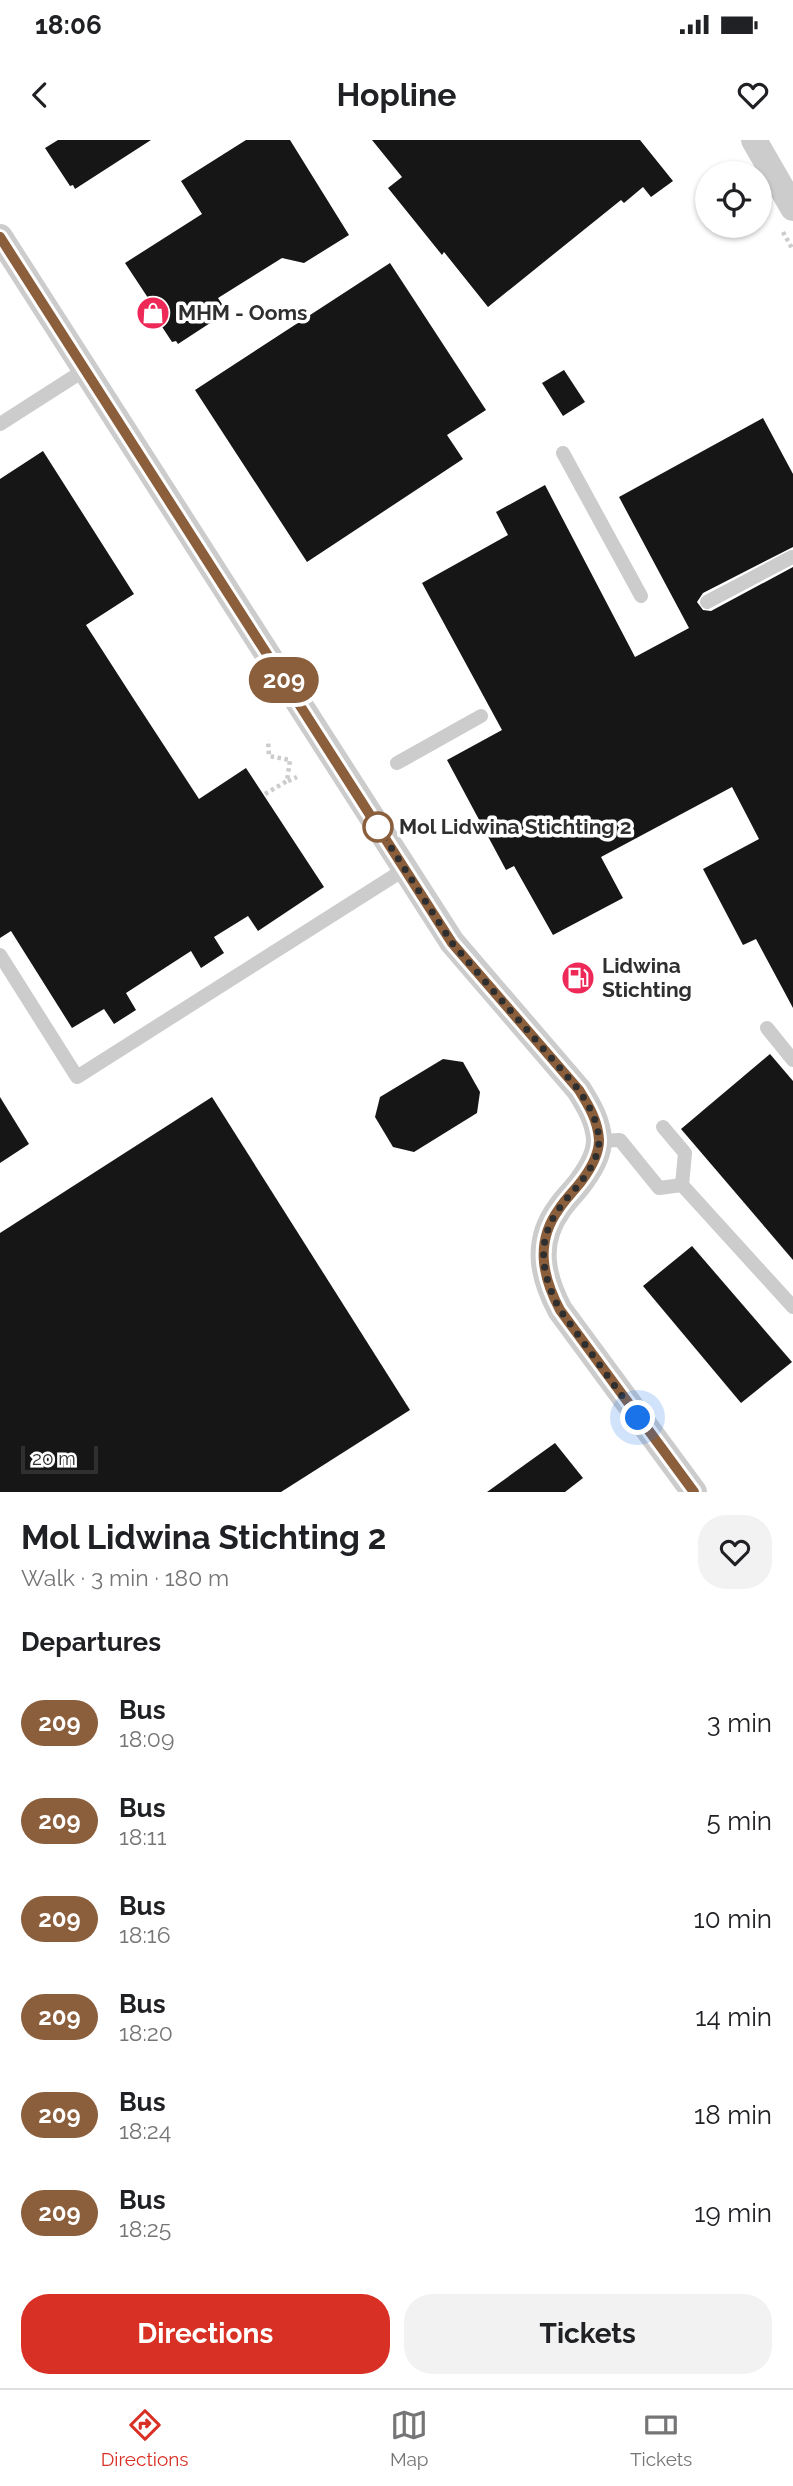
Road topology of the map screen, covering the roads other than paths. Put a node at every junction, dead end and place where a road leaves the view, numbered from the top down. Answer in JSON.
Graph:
{"nodes":[{"id":1,"x":754,"y":140,"type":"edge"},
{"id":2,"x":793,"y":208,"type":"edge"},
{"id":3,"x":0,"y":237,"type":"edge"},
{"id":4,"x":86,"y":369,"type":"junction"},
{"id":5,"x":0,"y":424,"type":"edge"},
{"id":6,"x":563,"y":453,"type":"dead end"},
{"id":7,"x":792,"y":557,"type":"edge"},
{"id":8,"x":641,"y":596,"type":"dead end"},
{"id":9,"x":707,"y":602,"type":"dead end"},
{"id":10,"x":481,"y":716,"type":"dead end"},
{"id":11,"x":397,"y":763,"type":"dead end"},
{"id":12,"x":405,"y":869,"type":"junction"},
{"id":13,"x":0,"y":955,"type":"edge"},
{"id":14,"x":766,"y":1028,"type":"dead end"},
{"id":15,"x":793,"y":1060,"type":"edge"},
{"id":16,"x":663,"y":1127,"type":"dead end"},
{"id":17,"x":599,"y":1142,"type":"junction"},
{"id":18,"x":682,"y":1185,"type":"junction"},
{"id":19,"x":793,"y":1307,"type":"edge"},
{"id":20,"x":694,"y":1492,"type":"edge"}],
"edges":[{"from":1,"to":2,"type":"street"},
{"from":3,"to":4,"type":"street"},
{"from":4,"to":5,"type":"lane"},
{"from":4,"to":12,"type":"street"},
{"from":6,"to":8,"type":"lane"},
{"from":7,"to":9,"type":"lane"},
{"from":10,"to":11,"type":"lane"},
{"from":12,"to":13,"type":"lane"},
{"from":12,"to":17,"type":"street"},
{"from":14,"to":15,"type":"lane"},
{"from":16,"to":18,"type":"lane"},
{"from":17,"to":18,"type":"lane"},
{"from":17,"to":20,"type":"street"},
{"from":18,"to":19,"type":"lane"}]}
